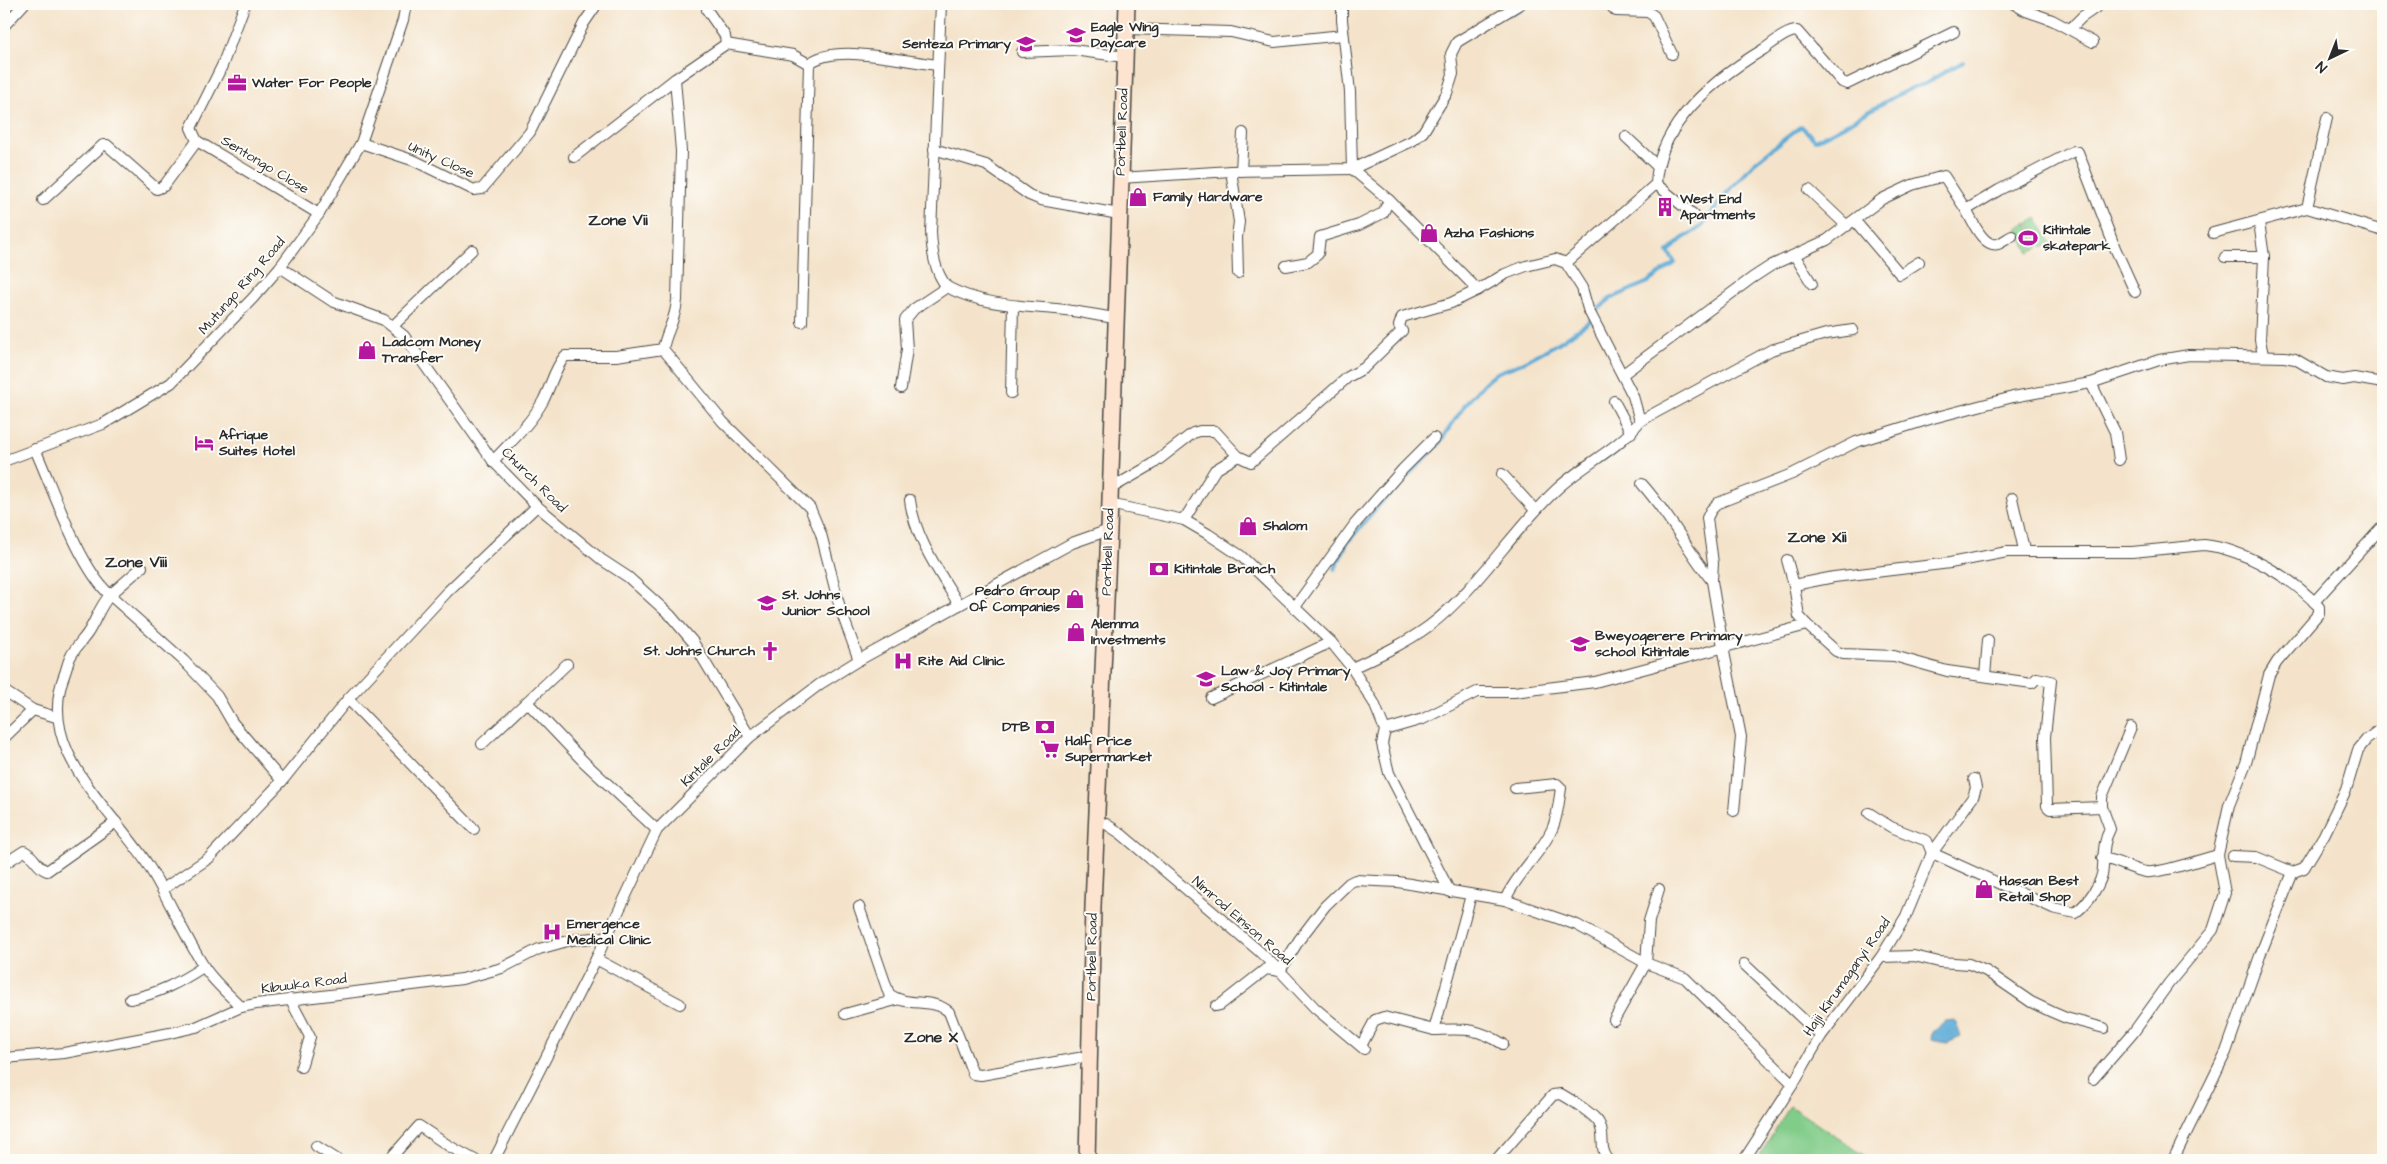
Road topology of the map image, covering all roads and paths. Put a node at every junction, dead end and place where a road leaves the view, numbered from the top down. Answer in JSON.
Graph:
{"nodes":[{"id":1,"x":24,"y":4,"type":"edge"},
{"id":2,"x":245,"y":4,"type":"edge"},
{"id":3,"x":406,"y":4,"type":"edge"},
{"id":4,"x":597,"y":4,"type":"edge"},
{"id":5,"x":941,"y":4,"type":"edge"},
{"id":6,"x":1128,"y":4,"type":"edge"},
{"id":7,"x":1520,"y":4,"type":"edge"},
{"id":8,"x":1609,"y":4,"type":"edge"},
{"id":9,"x":2014,"y":4,"type":"edge"},
{"id":10,"x":2100,"y":4,"type":"edge"},
{"id":11,"x":1342,"y":7,"type":"dead end"},
{"id":12,"x":707,"y":10,"type":"dead end"},
{"id":13,"x":4,"y":26,"type":"edge"},
{"id":14,"x":1126,"y":29,"type":"junction"},
{"id":15,"x":2070,"y":29,"type":"junction"},
{"id":16,"x":1954,"y":32,"type":"dead end"},
{"id":17,"x":1343,"y":35,"type":"junction"},
{"id":18,"x":2093,"y":42,"type":"dead end"},
{"id":19,"x":726,"y":44,"type":"junction"},
{"id":20,"x":1022,"y":52,"type":"dead end"},
{"id":21,"x":1672,"y":54,"type":"dead end"},
{"id":22,"x":1125,"y":57,"type":"junction"},
{"id":23,"x":809,"y":64,"type":"junction"},
{"id":24,"x":938,"y":65,"type":"junction"},
{"id":25,"x":675,"y":79,"type":"junction"},
{"id":26,"x":2327,"y":118,"type":"dead end"},
{"id":27,"x":1243,"y":133,"type":"dead end"},
{"id":28,"x":1626,"y":138,"type":"dead end"},
{"id":29,"x":197,"y":140,"type":"junction"},
{"id":30,"x":361,"y":144,"type":"junction"},
{"id":31,"x":934,"y":149,"type":"junction"},
{"id":32,"x":574,"y":157,"type":"dead end"},
{"id":33,"x":1657,"y":166,"type":"junction"},
{"id":34,"x":1352,"y":169,"type":"junction"},
{"id":35,"x":1236,"y":171,"type":"junction"},
{"id":36,"x":1120,"y":178,"type":"junction"},
{"id":37,"x":1656,"y":184,"type":"junction"},
{"id":38,"x":1809,"y":190,"type":"dead end"},
{"id":39,"x":43,"y":200,"type":"dead end"},
{"id":40,"x":1389,"y":200,"type":"junction"},
{"id":41,"x":2307,"y":208,"type":"junction"},
{"id":42,"x":1966,"y":210,"type":"junction"},
{"id":43,"x":319,"y":214,"type":"junction"},
{"id":44,"x":1119,"y":214,"type":"junction"},
{"id":45,"x":1694,"y":214,"type":"dead end"},
{"id":46,"x":2259,"y":222,"type":"junction"},
{"id":47,"x":1851,"y":223,"type":"junction"},
{"id":48,"x":2383,"y":231,"type":"edge"},
{"id":49,"x":2212,"y":233,"type":"dead end"},
{"id":50,"x":2012,"y":236,"type":"dead end"},
{"id":51,"x":472,"y":250,"type":"dead end"},
{"id":52,"x":1795,"y":256,"type":"junction"},
{"id":53,"x":2225,"y":257,"type":"dead end"},
{"id":54,"x":2264,"y":257,"type":"junction"},
{"id":55,"x":1919,"y":262,"type":"dead end"},
{"id":56,"x":1566,"y":263,"type":"junction"},
{"id":57,"x":1286,"y":266,"type":"dead end"},
{"id":58,"x":280,"y":267,"type":"junction"},
{"id":59,"x":1238,"y":273,"type":"dead end"},
{"id":60,"x":1812,"y":284,"type":"dead end"},
{"id":61,"x":947,"y":286,"type":"junction"},
{"id":62,"x":1478,"y":290,"type":"junction"},
{"id":63,"x":2135,"y":292,"type":"dead end"},
{"id":64,"x":1013,"y":306,"type":"junction"},
{"id":65,"x":1116,"y":318,"type":"junction"},
{"id":66,"x":802,"y":322,"type":"dead end"},
{"id":67,"x":393,"y":326,"type":"junction"},
{"id":68,"x":1853,"y":330,"type":"dead end"},
{"id":69,"x":663,"y":349,"type":"junction"},
{"id":70,"x":2263,"y":355,"type":"junction"},
{"id":71,"x":1622,"y":374,"type":"junction"},
{"id":72,"x":2382,"y":382,"type":"edge"},
{"id":73,"x":2091,"y":383,"type":"junction"},
{"id":74,"x":901,"y":388,"type":"dead end"},
{"id":75,"x":1011,"y":393,"type":"dead end"},
{"id":76,"x":1614,"y":401,"type":"dead end"},
{"id":77,"x":1640,"y":421,"type":"junction"},
{"id":78,"x":1631,"y":433,"type":"junction"},
{"id":79,"x":1434,"y":438,"type":"dead end"},
{"id":80,"x":36,"y":449,"type":"junction"},
{"id":81,"x":1238,"y":456,"type":"junction"},
{"id":82,"x":4,"y":460,"type":"edge"},
{"id":83,"x":2119,"y":460,"type":"dead end"},
{"id":84,"x":493,"y":461,"type":"junction"},
{"id":85,"x":1502,"y":474,"type":"dead end"},
{"id":86,"x":1642,"y":484,"type":"dead end"},
{"id":87,"x":1110,"y":497,"type":"junction"},
{"id":88,"x":2012,"y":498,"type":"dead end"},
{"id":89,"x":910,"y":500,"type":"dead end"},
{"id":90,"x":537,"y":506,"type":"junction"},
{"id":91,"x":1535,"y":510,"type":"junction"},
{"id":92,"x":1184,"y":520,"type":"junction"},
{"id":93,"x":2383,"y":526,"type":"edge"},
{"id":94,"x":1109,"y":530,"type":"junction"},
{"id":95,"x":2024,"y":550,"type":"junction"},
{"id":96,"x":1787,"y":560,"type":"dead end"},
{"id":97,"x":142,"y":567,"type":"dead end"},
{"id":98,"x":1712,"y":581,"type":"junction"},
{"id":99,"x":1794,"y":585,"type":"junction"},
{"id":100,"x":110,"y":595,"type":"junction"},
{"id":101,"x":2314,"y":602,"type":"junction"},
{"id":102,"x":959,"y":605,"type":"junction"},
{"id":103,"x":1296,"y":607,"type":"junction"},
{"id":104,"x":1807,"y":625,"type":"junction"},
{"id":105,"x":1988,"y":640,"type":"dead end"},
{"id":106,"x":1331,"y":642,"type":"junction"},
{"id":107,"x":1722,"y":647,"type":"junction"},
{"id":108,"x":859,"y":660,"type":"junction"},
{"id":109,"x":567,"y":664,"type":"dead end"},
{"id":110,"x":1352,"y":668,"type":"junction"},
{"id":111,"x":1985,"y":676,"type":"junction"},
{"id":112,"x":4,"y":691,"type":"edge"},
{"id":113,"x":1211,"y":698,"type":"dead end"},
{"id":114,"x":348,"y":699,"type":"junction"},
{"id":115,"x":527,"y":702,"type":"junction"},
{"id":116,"x":33,"y":710,"type":"junction"},
{"id":117,"x":56,"y":716,"type":"junction"},
{"id":118,"x":2131,"y":727,"type":"dead end"},
{"id":119,"x":2383,"y":727,"type":"edge"},
{"id":120,"x":1386,"y":730,"type":"junction"},
{"id":121,"x":750,"y":737,"type":"junction"},
{"id":122,"x":4,"y":738,"type":"edge"},
{"id":123,"x":482,"y":744,"type":"dead end"},
{"id":124,"x":1974,"y":779,"type":"dead end"},
{"id":125,"x":282,"y":781,"type":"junction"},
{"id":126,"x":1515,"y":788,"type":"dead end"},
{"id":127,"x":2102,"y":807,"type":"junction"},
{"id":128,"x":1734,"y":811,"type":"dead end"},
{"id":129,"x":1870,"y":813,"type":"dead end"},
{"id":130,"x":1096,"y":821,"type":"junction"},
{"id":131,"x":116,"y":822,"type":"junction"},
{"id":132,"x":474,"y":829,"type":"dead end"},
{"id":133,"x":657,"y":830,"type":"junction"},
{"id":134,"x":1932,"y":853,"type":"junction"},
{"id":135,"x":2218,"y":855,"type":"junction"},
{"id":136,"x":2233,"y":856,"type":"dead end"},
{"id":137,"x":2102,"y":858,"type":"junction"},
{"id":138,"x":4,"y":864,"type":"edge"},
{"id":139,"x":2294,"y":872,"type":"junction"},
{"id":140,"x":163,"y":889,"type":"junction"},
{"id":141,"x":1659,"y":889,"type":"dead end"},
{"id":142,"x":1450,"y":892,"type":"junction"},
{"id":143,"x":1471,"y":895,"type":"junction"},
{"id":144,"x":1505,"y":900,"type":"junction"},
{"id":145,"x":859,"y":907,"type":"dead end"},
{"id":146,"x":605,"y":937,"type":"junction"},
{"id":147,"x":1882,"y":957,"type":"junction"},
{"id":148,"x":596,"y":959,"type":"junction"},
{"id":149,"x":1646,"y":963,"type":"junction"},
{"id":150,"x":1744,"y":964,"type":"dead end"},
{"id":151,"x":203,"y":966,"type":"junction"},
{"id":152,"x":1280,"y":971,"type":"junction"},
{"id":153,"x":130,"y":999,"type":"dead end"},
{"id":154,"x":290,"y":999,"type":"junction"},
{"id":155,"x":896,"y":1000,"type":"junction"},
{"id":156,"x":680,"y":1004,"type":"dead end"},
{"id":157,"x":1216,"y":1006,"type":"dead end"},
{"id":158,"x":241,"y":1007,"type":"junction"},
{"id":159,"x":845,"y":1014,"type":"dead end"},
{"id":160,"x":1614,"y":1020,"type":"dead end"},
{"id":161,"x":2104,"y":1028,"type":"dead end"},
{"id":162,"x":1434,"y":1030,"type":"junction"},
{"id":163,"x":1821,"y":1036,"type":"junction"},
{"id":164,"x":1503,"y":1044,"type":"dead end"},
{"id":165,"x":1090,"y":1056,"type":"junction"},
{"id":166,"x":4,"y":1058,"type":"edge"},
{"id":167,"x":301,"y":1067,"type":"dead end"},
{"id":168,"x":2093,"y":1079,"type":"dead end"},
{"id":169,"x":1793,"y":1084,"type":"junction"},
{"id":170,"x":316,"y":1146,"type":"dead end"},
{"id":171,"x":338,"y":1160,"type":"edge"},
{"id":172,"x":389,"y":1160,"type":"edge"},
{"id":173,"x":475,"y":1160,"type":"edge"},
{"id":174,"x":495,"y":1160,"type":"edge"},
{"id":175,"x":1087,"y":1160,"type":"edge"},
{"id":176,"x":1496,"y":1160,"type":"edge"},
{"id":177,"x":1609,"y":1160,"type":"edge"},
{"id":178,"x":1744,"y":1160,"type":"edge"},
{"id":179,"x":2173,"y":1160,"type":"edge"}],
"edges":[{"from":1,"to":13,"type":"street"},
{"from":2,"to":29,"type":"street"},
{"from":3,"to":30,"type":"street","name":"Mutungo Ring Road"},
{"from":4,"to":30,"type":"street","name":"Unity Close"},
{"from":5,"to":24,"type":"street"},
{"from":6,"to":14,"type":"main road","name":"Portbell Road"},
{"from":7,"to":34,"type":"street"},
{"from":8,"to":21,"type":"street"},
{"from":9,"to":15,"type":"street"},
{"from":10,"to":15,"type":"street"},
{"from":11,"to":17,"type":"street"},
{"from":12,"to":19,"type":"street"},
{"from":14,"to":17,"type":"street"},
{"from":14,"to":22,"type":"main road","name":"Portbell Road"},
{"from":15,"to":18,"type":"street"},
{"from":16,"to":33,"type":"street"},
{"from":17,"to":34,"type":"street"},
{"from":19,"to":23,"type":"street"},
{"from":19,"to":25,"type":"street"},
{"from":20,"to":22,"type":"street"},
{"from":22,"to":36,"type":"main road","name":"Portbell Road"},
{"from":23,"to":24,"type":"street"},
{"from":23,"to":66,"type":"street"},
{"from":24,"to":31,"type":"street"},
{"from":25,"to":32,"type":"street"},
{"from":25,"to":69,"type":"street"},
{"from":26,"to":41,"type":"street"},
{"from":27,"to":35,"type":"street"},
{"from":28,"to":33,"type":"street"},
{"from":29,"to":39,"type":"street"},
{"from":29,"to":43,"type":"street","name":"Sentongo Close"},
{"from":30,"to":43,"type":"street","name":"Mutungo Ring Road"},
{"from":31,"to":44,"type":"street"},
{"from":31,"to":61,"type":"street"},
{"from":33,"to":37,"type":"street"},
{"from":34,"to":35,"type":"street"},
{"from":34,"to":40,"type":"street"},
{"from":35,"to":36,"type":"street"},
{"from":35,"to":59,"type":"street"},
{"from":36,"to":44,"type":"main road","name":"Portbell Road"},
{"from":37,"to":45,"type":"street"},
{"from":37,"to":56,"type":"street"},
{"from":38,"to":47,"type":"street"},
{"from":40,"to":57,"type":"street"},
{"from":40,"to":62,"type":"street"},
{"from":41,"to":46,"type":"street"},
{"from":41,"to":48,"type":"street"},
{"from":42,"to":47,"type":"street"},
{"from":42,"to":50,"type":"street"},
{"from":42,"to":63,"type":"street"},
{"from":43,"to":58,"type":"street","name":"Mutungo Ring Road"},
{"from":44,"to":65,"type":"main road","name":"Portbell Road"},
{"from":46,"to":49,"type":"street"},
{"from":46,"to":54,"type":"street"},
{"from":47,"to":52,"type":"street"},
{"from":47,"to":55,"type":"street"},
{"from":51,"to":67,"type":"street"},
{"from":52,"to":60,"type":"street"},
{"from":52,"to":71,"type":"street"},
{"from":53,"to":54,"type":"street"},
{"from":54,"to":70,"type":"street"},
{"from":56,"to":62,"type":"street"},
{"from":56,"to":71,"type":"street"},
{"from":58,"to":67,"type":"street","name":"Church Road"},
{"from":58,"to":80,"type":"street","name":"Mutungo Ring Road"},
{"from":61,"to":64,"type":"street"},
{"from":61,"to":74,"type":"street"},
{"from":62,"to":81,"type":"street"},
{"from":64,"to":65,"type":"street"},
{"from":64,"to":75,"type":"street"},
{"from":65,"to":87,"type":"main road","name":"Portbell Road"},
{"from":67,"to":84,"type":"street","name":"Church Road"},
{"from":68,"to":77,"type":"street"},
{"from":69,"to":84,"type":"street"},
{"from":69,"to":108,"type":"street"},
{"from":70,"to":72,"type":"street"},
{"from":70,"to":73,"type":"street"},
{"from":71,"to":77,"type":"street"},
{"from":73,"to":83,"type":"street"},
{"from":73,"to":98,"type":"street"},
{"from":76,"to":78,"type":"street"},
{"from":77,"to":78,"type":"street"},
{"from":78,"to":91,"type":"street"},
{"from":79,"to":103,"type":"street"},
{"from":80,"to":82,"type":"street","name":"Mutungo Ring Road"},
{"from":80,"to":100,"type":"street"},
{"from":81,"to":87,"type":"street"},
{"from":81,"to":92,"type":"street"},
{"from":84,"to":90,"type":"street","name":"Church Road"},
{"from":85,"to":91,"type":"street"},
{"from":86,"to":98,"type":"street"},
{"from":87,"to":92,"type":"street"},
{"from":87,"to":94,"type":"main road","name":"Portbell Road"},
{"from":88,"to":95,"type":"street"},
{"from":89,"to":102,"type":"street"},
{"from":90,"to":114,"type":"street"},
{"from":90,"to":121,"type":"street","name":"Church Road"},
{"from":91,"to":110,"type":"street"},
{"from":92,"to":103,"type":"street"},
{"from":93,"to":101,"type":"street"},
{"from":94,"to":102,"type":"street","name":"Kintale Road"},
{"from":94,"to":130,"type":"main road","name":"Portbell Road"},
{"from":95,"to":99,"type":"street"},
{"from":95,"to":101,"type":"street"},
{"from":96,"to":99,"type":"street"},
{"from":97,"to":100,"type":"street"},
{"from":98,"to":107,"type":"street"},
{"from":99,"to":104,"type":"street"},
{"from":100,"to":117,"type":"street"},
{"from":100,"to":125,"type":"street"},
{"from":101,"to":135,"type":"street"},
{"from":102,"to":108,"type":"street","name":"Kintale Road"},
{"from":103,"to":106,"type":"street"},
{"from":104,"to":107,"type":"street"},
{"from":104,"to":111,"type":"street"},
{"from":105,"to":111,"type":"street"},
{"from":106,"to":110,"type":"street"},
{"from":106,"to":113,"type":"street"},
{"from":107,"to":120,"type":"street"},
{"from":107,"to":128,"type":"street"},
{"from":108,"to":121,"type":"street","name":"Kintale Road"},
{"from":109,"to":115,"type":"street"},
{"from":110,"to":120,"type":"street"},
{"from":111,"to":127,"type":"street"},
{"from":112,"to":116,"type":"street"},
{"from":114,"to":125,"type":"street"},
{"from":114,"to":132,"type":"street"},
{"from":115,"to":123,"type":"street"},
{"from":115,"to":133,"type":"street"},
{"from":116,"to":117,"type":"street"},
{"from":116,"to":122,"type":"street"},
{"from":117,"to":131,"type":"street"},
{"from":118,"to":127,"type":"street"},
{"from":119,"to":139,"type":"street"},
{"from":120,"to":142,"type":"street"},
{"from":121,"to":133,"type":"street","name":"Kintale Road"},
{"from":124,"to":134,"type":"street","name":"Hajji Kirumaganyi Road"},
{"from":125,"to":140,"type":"street"},
{"from":126,"to":144,"type":"street"},
{"from":127,"to":137,"type":"street"},
{"from":129,"to":134,"type":"street"},
{"from":130,"to":152,"type":"street","name":"Nimrod Einson Road"},
{"from":130,"to":165,"type":"main road","name":"Portbell Road"},
{"from":131,"to":138,"type":"street"},
{"from":131,"to":140,"type":"street"},
{"from":133,"to":146,"type":"street","name":"Kintale Road"},
{"from":134,"to":137,"type":"street"},
{"from":134,"to":147,"type":"street","name":"Hajji Kirumaganyi Road"},
{"from":135,"to":137,"type":"street"},
{"from":135,"to":168,"type":"street"},
{"from":136,"to":139,"type":"street"},
{"from":139,"to":179,"type":"street"},
{"from":140,"to":151,"type":"street"},
{"from":141,"to":149,"type":"street"},
{"from":142,"to":143,"type":"street"},
{"from":142,"to":152,"type":"street"},
{"from":143,"to":144,"type":"street"},
{"from":143,"to":162,"type":"street"},
{"from":144,"to":149,"type":"street"},
{"from":145,"to":155,"type":"street"},
{"from":146,"to":148,"type":"street","name":"Kintale Road"},
{"from":146,"to":154,"type":"street","name":"Kibuuka Road"},
{"from":147,"to":161,"type":"street"},
{"from":147,"to":163,"type":"street","name":"Hajji Kirumaganyi Road"},
{"from":148,"to":156,"type":"street"},
{"from":148,"to":174,"type":"street","name":"Kintale Road"},
{"from":149,"to":160,"type":"street"},
{"from":149,"to":169,"type":"street"},
{"from":150,"to":163,"type":"street"},
{"from":151,"to":153,"type":"street"},
{"from":151,"to":158,"type":"street"},
{"from":152,"to":157,"type":"street"},
{"from":152,"to":162,"type":"street","name":"Nimrod Einson Road"},
{"from":154,"to":158,"type":"street","name":"Kibuuka Road"},
{"from":154,"to":167,"type":"street"},
{"from":155,"to":159,"type":"street"},
{"from":155,"to":165,"type":"street"},
{"from":158,"to":166,"type":"street","name":"Kibuuka Road"},
{"from":162,"to":164,"type":"street"},
{"from":163,"to":169,"type":"street","name":"Hajji Kirumaganyi Road"},
{"from":165,"to":175,"type":"main road","name":"Portbell Road"},
{"from":169,"to":178,"type":"street","name":"Hajji Kirumaganyi Road"},
{"from":170,"to":171,"type":"street"},
{"from":172,"to":173,"type":"street"},
{"from":176,"to":177,"type":"street"}]}
